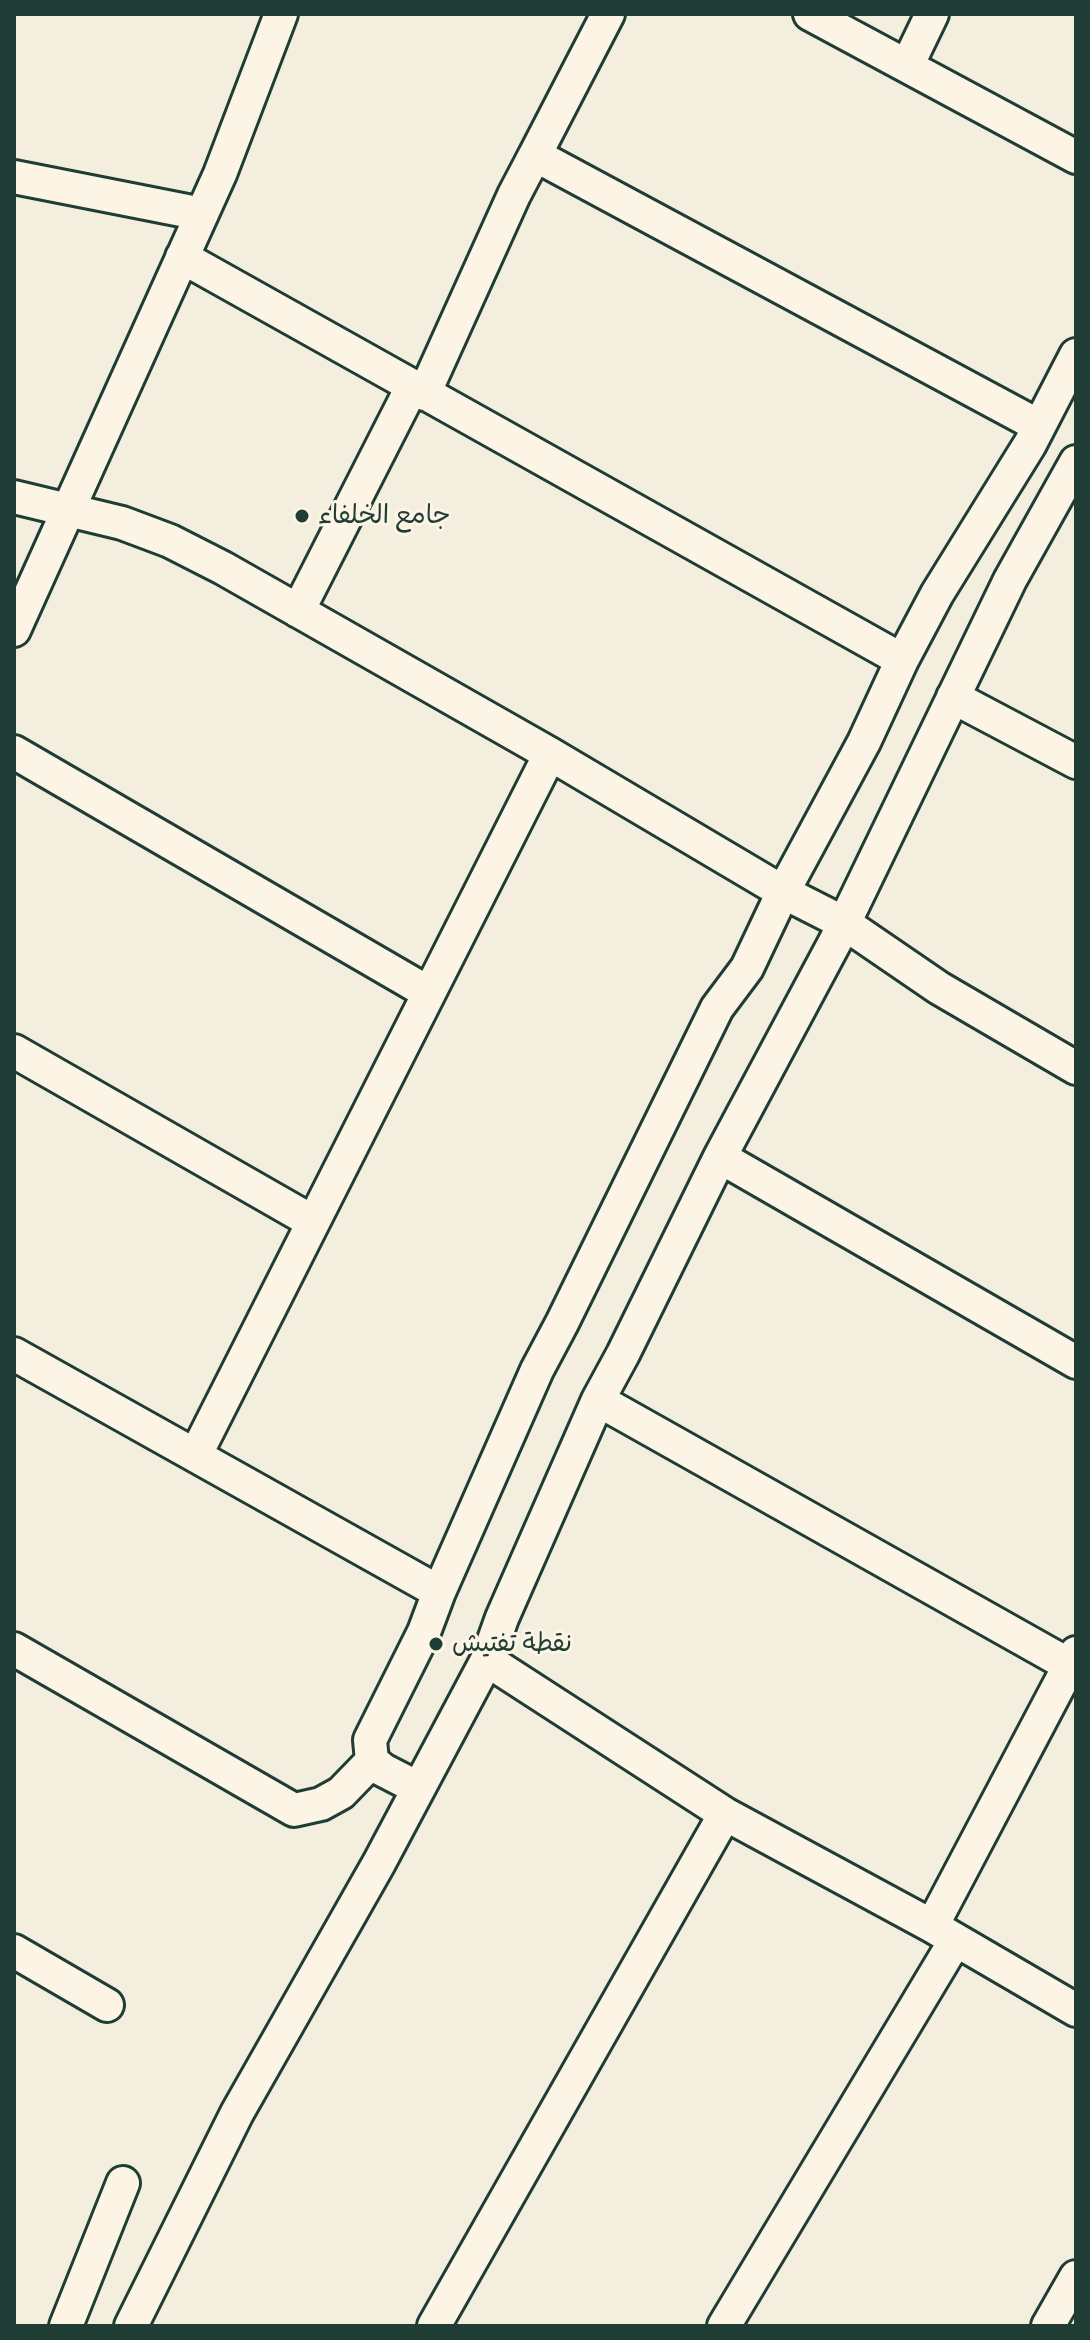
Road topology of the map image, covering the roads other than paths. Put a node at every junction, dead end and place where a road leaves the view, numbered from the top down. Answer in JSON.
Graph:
{"nodes":[{"id":1,"x":281,"y":14,"type":"edge"},
{"id":2,"x":608,"y":14,"type":"edge"},
{"id":3,"x":810,"y":14,"type":"edge"},
{"id":4,"x":932,"y":14,"type":"edge"},
{"id":5,"x":907,"y":66,"type":"junction"},
{"id":6,"x":535,"y":155,"type":"junction"},
{"id":7,"x":1076,"y":157,"type":"edge"},
{"id":8,"x":14,"y":177,"type":"edge"},
{"id":9,"x":202,"y":214,"type":"junction"},
{"id":10,"x":182,"y":257,"type":"junction"},
{"id":11,"x":1076,"y":355,"type":"edge"},
{"id":12,"x":418,"y":391,"type":"junction"},
{"id":13,"x":1039,"y":426,"type":"junction"},
{"id":14,"x":1076,"y":462,"type":"edge"},
{"id":15,"x":14,"y":497,"type":"edge"},
{"id":16,"x":69,"y":509,"type":"junction"},
{"id":17,"x":298,"y":611,"type":"junction"},
{"id":18,"x":14,"y":630,"type":"edge"},
{"id":19,"x":902,"y":660,"type":"junction"},
{"id":20,"x":953,"y":697,"type":"junction"},
{"id":21,"x":14,"y":752,"type":"edge"},
{"id":22,"x":550,"y":754,"type":"junction"},
{"id":23,"x":1076,"y":762,"type":"edge"},
{"id":24,"x":783,"y":892,"type":"junction"},
{"id":25,"x":844,"y":923,"type":"junction"},
{"id":26,"x":429,"y":993,"type":"junction"},
{"id":27,"x":14,"y":1051,"type":"edge"},
{"id":28,"x":1076,"y":1068,"type":"edge"},
{"id":29,"x":720,"y":1157,"type":"junction"},
{"id":30,"x":313,"y":1222,"type":"junction"},
{"id":31,"x":14,"y":1354,"type":"edge"},
{"id":32,"x":1076,"y":1362,"type":"edge"},
{"id":33,"x":598,"y":1400,"type":"junction"},
{"id":34,"x":196,"y":1454,"type":"junction"},
{"id":35,"x":439,"y":1592,"type":"junction"},
{"id":36,"x":14,"y":1649,"type":"edge"},
{"id":37,"x":1073,"y":1659,"type":"edge"},
{"id":38,"x":487,"y":1660,"type":"junction"},
{"id":39,"x":372,"y":1761,"type":"junction"},
{"id":40,"x":418,"y":1788,"type":"junction"},
{"id":41,"x":725,"y":1814,"type":"junction"},
{"id":42,"x":943,"y":1934,"type":"junction"},
{"id":43,"x":14,"y":1951,"type":"edge"},
{"id":44,"x":107,"y":2005,"type":"dead end"},
{"id":45,"x":1076,"y":2010,"type":"edge"},
{"id":46,"x":123,"y":2183,"type":"dead end"},
{"id":47,"x":1076,"y":2277,"type":"edge"},
{"id":48,"x":66,"y":2326,"type":"edge"},
{"id":49,"x":131,"y":2326,"type":"edge"},
{"id":50,"x":434,"y":2326,"type":"edge"},
{"id":51,"x":724,"y":2326,"type":"edge"},
{"id":52,"x":1048,"y":2326,"type":"edge"}],
"edges":[{"from":1,"to":9,"type":"street"},
{"from":2,"to":6,"type":"street"},
{"from":3,"to":5,"type":"street"},
{"from":4,"to":5,"type":"street"},
{"from":5,"to":7,"type":"street"},
{"from":6,"to":12,"type":"street"},
{"from":6,"to":13,"type":"street"},
{"from":8,"to":9,"type":"street"},
{"from":9,"to":10,"type":"street"},
{"from":10,"to":12,"type":"street"},
{"from":10,"to":16,"type":"street"},
{"from":11,"to":13,"type":"street"},
{"from":12,"to":17,"type":"street"},
{"from":12,"to":19,"type":"street"},
{"from":13,"to":19,"type":"street"},
{"from":14,"to":20,"type":"street"},
{"from":15,"to":16,"type":"street"},
{"from":16,"to":17,"type":"street"},
{"from":16,"to":18,"type":"street"},
{"from":17,"to":22,"type":"street"},
{"from":19,"to":24,"type":"street"},
{"from":20,"to":23,"type":"street"},
{"from":20,"to":25,"type":"street"},
{"from":21,"to":26,"type":"street"},
{"from":22,"to":24,"type":"street"},
{"from":22,"to":26,"type":"street"},
{"from":24,"to":25,"type":"street"},
{"from":24,"to":35,"type":"street"},
{"from":25,"to":28,"type":"street"},
{"from":25,"to":29,"type":"street"},
{"from":26,"to":30,"type":"street"},
{"from":27,"to":30,"type":"street"},
{"from":29,"to":32,"type":"street"},
{"from":29,"to":33,"type":"street"},
{"from":30,"to":34,"type":"street"},
{"from":31,"to":34,"type":"street"},
{"from":33,"to":37,"type":"street"},
{"from":33,"to":38,"type":"street"},
{"from":34,"to":35,"type":"street"},
{"from":35,"to":39,"type":"street"},
{"from":36,"to":39,"type":"street"},
{"from":37,"to":42,"type":"street"},
{"from":38,"to":40,"type":"street"},
{"from":38,"to":41,"type":"street"},
{"from":39,"to":40,"type":"street"},
{"from":40,"to":49,"type":"street"},
{"from":41,"to":42,"type":"street"},
{"from":41,"to":50,"type":"street"},
{"from":42,"to":45,"type":"street"},
{"from":42,"to":51,"type":"street"},
{"from":43,"to":44,"type":"street"},
{"from":46,"to":48,"type":"street"},
{"from":47,"to":52,"type":"street"}]}
